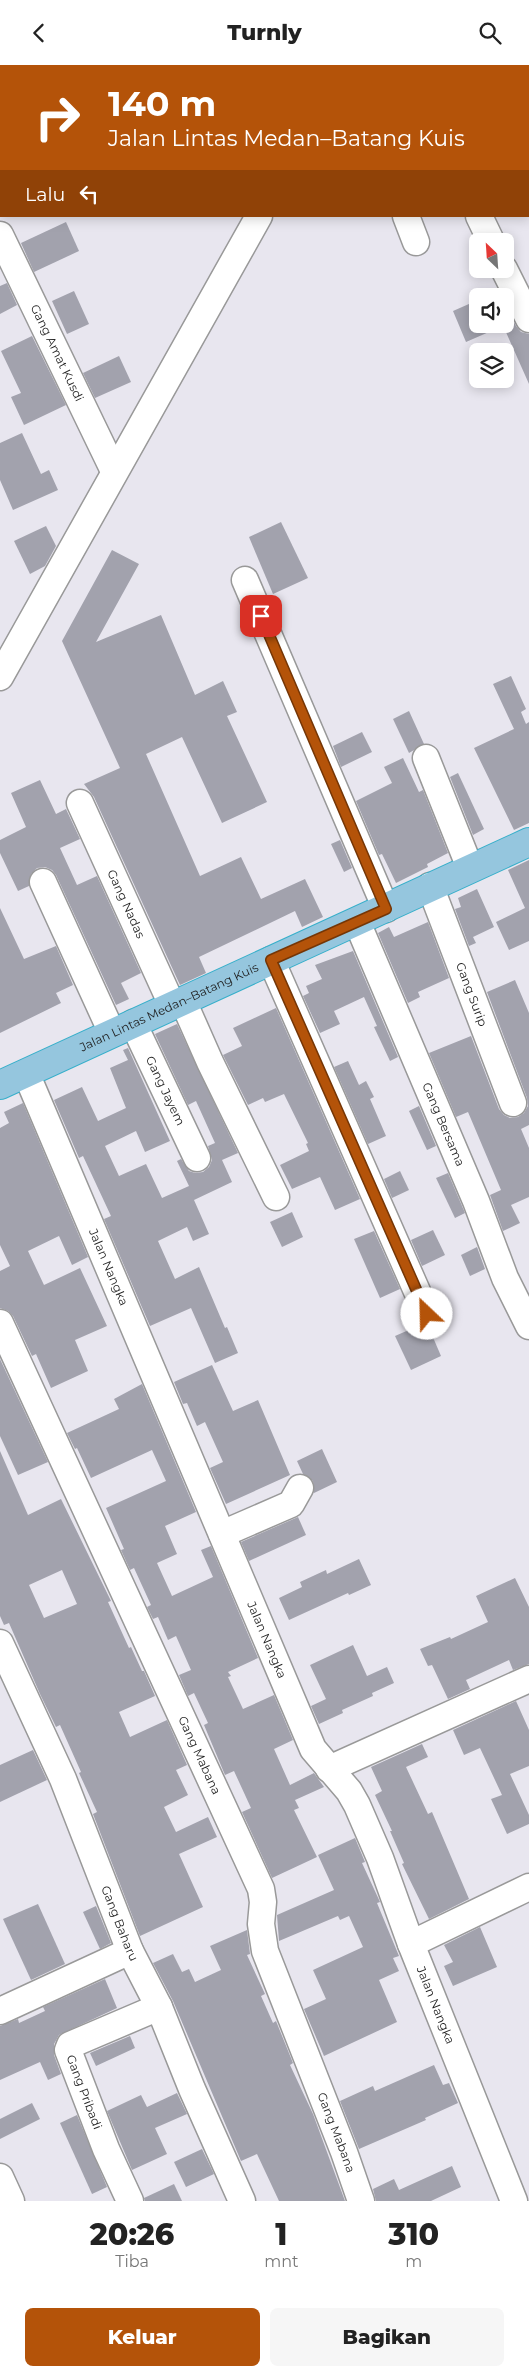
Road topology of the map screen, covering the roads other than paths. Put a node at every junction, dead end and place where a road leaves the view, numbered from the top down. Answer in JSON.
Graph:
{"nodes":[{"id":1,"x":258,"y":217,"type":"edge"},
{"id":2,"x":406,"y":217,"type":"edge"},
{"id":3,"x":480,"y":217,"type":"edge"},
{"id":4,"x":487,"y":233,"type":"edge"},
{"id":5,"x":0,"y":235,"type":"edge"},
{"id":6,"x":416,"y":242,"type":"dead end"},
{"id":7,"x":508,"y":278,"type":"edge"},
{"id":8,"x":529,"y":319,"type":"edge"},
{"id":9,"x":114,"y":471,"type":"junction"},
{"id":10,"x":245,"y":580,"type":"dead end"},
{"id":11,"x":0,"y":677,"type":"edge"},
{"id":12,"x":426,"y":758,"type":"dead end"},
{"id":13,"x":80,"y":803,"type":"dead end"},
{"id":14,"x":529,"y":843,"type":"edge"},
{"id":15,"x":470,"y":868,"type":"junction"},
{"id":16,"x":43,"y":882,"type":"dead end"},
{"id":17,"x":430,"y":886,"type":"junction"},
{"id":18,"x":386,"y":909,"type":"junction"},
{"id":19,"x":357,"y":922,"type":"junction"},
{"id":20,"x":271,"y":960,"type":"junction"},
{"id":21,"x":178,"y":1003,"type":"junction"},
{"id":22,"x":123,"y":1028,"type":"junction"},
{"id":23,"x":7,"y":1079,"type":"edge"},
{"id":24,"x":513,"y":1103,"type":"dead end"},
{"id":25,"x":197,"y":1158,"type":"dead end"},
{"id":26,"x":276,"y":1197,"type":"dead end"},
{"id":27,"x":427,"y":1314,"type":"dead end"},
{"id":28,"x":0,"y":1323,"type":"edge"},
{"id":29,"x":529,"y":1326,"type":"edge"},
{"id":30,"x":300,"y":1488,"type":"dead end"},
{"id":31,"x":222,"y":1534,"type":"junction"},
{"id":32,"x":0,"y":1643,"type":"edge"},
{"id":33,"x":529,"y":1679,"type":"edge"},
{"id":34,"x":329,"y":1769,"type":"junction"},
{"id":35,"x":529,"y":1887,"type":"edge"},
{"id":36,"x":412,"y":1944,"type":"junction"},
{"id":37,"x":130,"y":1951,"type":"junction"},
{"id":38,"x":159,"y":2007,"type":"junction"},
{"id":39,"x":0,"y":2011,"type":"edge"},
{"id":40,"x":0,"y":2177,"type":"edge"},
{"id":41,"x":11,"y":2201,"type":"edge"},
{"id":42,"x":130,"y":2201,"type":"edge"},
{"id":43,"x":242,"y":2201,"type":"edge"},
{"id":44,"x":361,"y":2201,"type":"edge"},
{"id":45,"x":514,"y":2201,"type":"edge"}],
"edges":[{"from":1,"to":9,"type":"street"},
{"from":2,"to":6,"type":"street"},
{"from":3,"to":4,"type":"street"},
{"from":5,"to":9,"type":"street","name":"Gang Amat Kusdi"},
{"from":7,"to":8,"type":"street"},
{"from":9,"to":11,"type":"street"},
{"from":10,"to":18,"type":"street"},
{"from":12,"to":15,"type":"street"},
{"from":13,"to":21,"type":"street","name":"Gang Nadas"},
{"from":14,"to":15,"type":"highway","name":"Jalan Lintas Medan–Batang Kuis"},
{"from":15,"to":17,"type":"highway","name":"Jalan Lintas Medan–Batang Kuis"},
{"from":16,"to":22,"type":"street","name":"Gang Jayem"},
{"from":17,"to":18,"type":"highway","name":"Jalan Lintas Medan–Batang Kuis"},
{"from":17,"to":24,"type":"street","name":"Gang Surip"},
{"from":18,"to":19,"type":"highway","name":"Jalan Lintas Medan–Batang Kuis"},
{"from":19,"to":20,"type":"highway","name":"Jalan Lintas Medan–Batang Kuis"},
{"from":19,"to":29,"type":"street","name":"Gang Bersama"},
{"from":20,"to":21,"type":"highway","name":"Jalan Lintas Medan–Batang Kuis"},
{"from":20,"to":27,"type":"street"},
{"from":21,"to":22,"type":"highway","name":"Jalan Lintas Medan–Batang Kuis"},
{"from":21,"to":26,"type":"street","name":"Gang Nadas"},
{"from":22,"to":23,"type":"highway","name":"Jalan Lintas Medan–Batang Kuis"},
{"from":22,"to":25,"type":"street","name":"Gang Jayem"},
{"from":23,"to":31,"type":"street","name":"Jalan Nangka"},
{"from":28,"to":44,"type":"street","name":"Gang Mabana"},
{"from":30,"to":31,"type":"street"},
{"from":31,"to":34,"type":"street","name":"Jalan Nangka"},
{"from":32,"to":37,"type":"street","name":"Gang Baharu"},
{"from":33,"to":34,"type":"street"},
{"from":34,"to":36,"type":"street","name":"Jalan Nangka"},
{"from":35,"to":36,"type":"street"},
{"from":36,"to":45,"type":"street","name":"Jalan Nangka"},
{"from":37,"to":38,"type":"street","name":"Gang Baharu"},
{"from":37,"to":39,"type":"street"},
{"from":38,"to":42,"type":"street","name":"Gang Pribadi"},
{"from":38,"to":43,"type":"street","name":"Gang Baharu"},
{"from":40,"to":41,"type":"street"}]}
